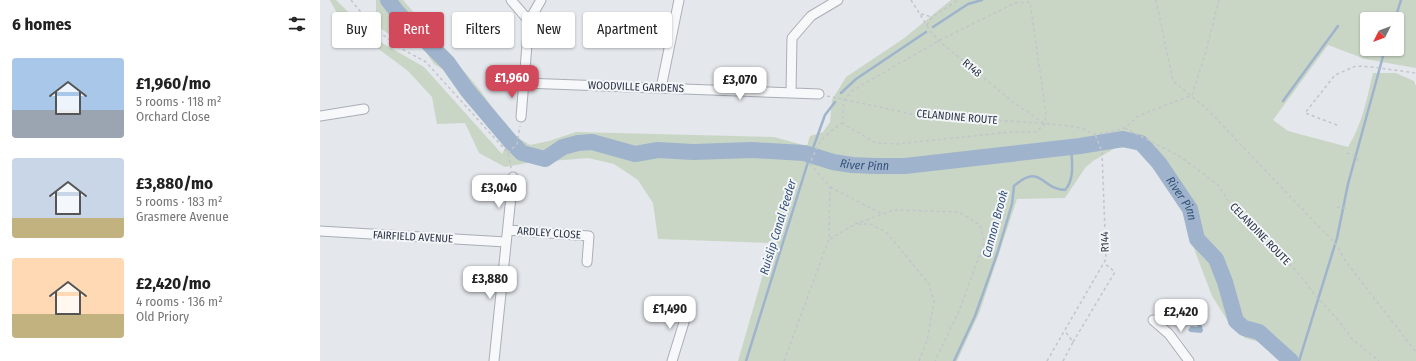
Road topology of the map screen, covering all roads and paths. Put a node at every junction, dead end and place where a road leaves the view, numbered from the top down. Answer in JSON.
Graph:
{"nodes":[{"id":1,"x":351,"y":0,"type":"edge"},
{"id":2,"x":511,"y":0,"type":"edge"},
{"id":3,"x":541,"y":0,"type":"edge"},
{"id":4,"x":679,"y":0,"type":"edge"},
{"id":5,"x":838,"y":0,"type":"edge"},
{"id":6,"x":911,"y":0,"type":"edge"},
{"id":7,"x":958,"y":0,"type":"edge"},
{"id":8,"x":1156,"y":0,"type":"edge"},
{"id":9,"x":1219,"y":0,"type":"edge"},
{"id":10,"x":534,"y":12,"type":"edge"},
{"id":11,"x":522,"y":13,"type":"edge"},
{"id":12,"x":920,"y":13,"type":"junction"},
{"id":13,"x":932,"y":17,"type":"junction"},
{"id":14,"x":927,"y":26,"type":"junction"},
{"id":15,"x":940,"y":41,"type":"junction"},
{"id":16,"x":527,"y":48,"type":"edge"},
{"id":17,"x":1416,"y":72,"type":"edge"},
{"id":18,"x":524,"y":83,"type":"junction"},
{"id":19,"x":661,"y":88,"type":"junction"},
{"id":20,"x":791,"y":93,"type":"junction"},
{"id":21,"x":819,"y":94,"type":"joint"},
{"id":22,"x":1192,"y":95,"type":"junction"},
{"id":23,"x":844,"y":100,"type":"junction"},
{"id":24,"x":364,"y":109,"type":"dead end"},
{"id":25,"x":320,"y":116,"type":"edge"},
{"id":26,"x":521,"y":117,"type":"joint"},
{"id":27,"x":842,"y":123,"type":"junction"},
{"id":28,"x":1045,"y":124,"type":"junction"},
{"id":29,"x":1337,"y":125,"type":"dead end"},
{"id":30,"x":1125,"y":128,"type":"junction"},
{"id":31,"x":1095,"y":134,"type":"junction"},
{"id":32,"x":508,"y":153,"type":"junction"},
{"id":33,"x":1347,"y":153,"type":"dead end"},
{"id":34,"x":1359,"y":164,"type":"dead end"},
{"id":35,"x":513,"y":178,"type":"joint"},
{"id":36,"x":830,"y":187,"type":"junction"},
{"id":37,"x":1338,"y":207,"type":"dead end"},
{"id":38,"x":1347,"y":209,"type":"dead end"},
{"id":39,"x":882,"y":214,"type":"junction"},
{"id":40,"x":854,"y":224,"type":"junction"},
{"id":41,"x":508,"y":230,"type":"junction"},
{"id":42,"x":320,"y":232,"type":"edge"},
{"id":43,"x":830,"y":239,"type":"junction"},
{"id":44,"x":506,"y":242,"type":"junction"},
{"id":45,"x":587,"y":262,"type":"dead end"},
{"id":46,"x":1104,"y":263,"type":"junction"},
{"id":47,"x":689,"y":306,"type":"dead end"},
{"id":48,"x":1153,"y":320,"type":"dead end"},
{"id":49,"x":1065,"y":331,"type":"junction"},
{"id":50,"x":1073,"y":342,"type":"junction"},
{"id":51,"x":1416,"y":352,"type":"edge"},
{"id":52,"x":494,"y":361,"type":"edge"},
{"id":53,"x":672,"y":361,"type":"edge"},
{"id":54,"x":784,"y":361,"type":"edge"},
{"id":55,"x":919,"y":361,"type":"edge"},
{"id":56,"x":935,"y":361,"type":"edge"},
{"id":57,"x":1047,"y":361,"type":"edge"},
{"id":58,"x":1063,"y":361,"type":"edge"},
{"id":59,"x":1190,"y":361,"type":"edge"},
{"id":60,"x":1379,"y":361,"type":"edge"}],
"edges":[{"from":1,"to":32,"type":"path"},
{"from":2,"to":11,"type":"street"},
{"from":3,"to":10,"type":"street"},
{"from":4,"to":19,"type":"street"},
{"from":5,"to":20,"type":"street"},
{"from":6,"to":12,"type":"path","name":"R148"},
{"from":7,"to":13,"type":"path"},
{"from":8,"to":22,"type":"path"},
{"from":9,"to":22,"type":"path"},
{"from":12,"to":13,"type":"path"},
{"from":12,"to":14,"type":"path","name":"R148"},
{"from":13,"to":14,"type":"path"},
{"from":14,"to":15,"type":"path","name":"R148"},
{"from":15,"to":23,"type":"path"},
{"from":15,"to":28,"type":"path","name":"R148"},
{"from":15,"to":28,"type":"path"},
{"from":16,"to":18,"type":"street"},
{"from":17,"to":29,"type":"path"},
{"from":18,"to":19,"type":"street","name":"WOODVILLE GARDENS"},
{"from":18,"to":26,"type":"street"},
{"from":19,"to":20,"type":"street","name":"WOODVILLE GARDENS"},
{"from":20,"to":21,"type":"street","name":"WOODVILLE GARDENS"},
{"from":21,"to":23,"type":"path","name":"CELANDINE ROUTE"},
{"from":22,"to":30,"type":"path"},
{"from":22,"to":51,"type":"path"},
{"from":23,"to":27,"type":"path"},
{"from":23,"to":28,"type":"path","name":"CELANDINE ROUTE"},
{"from":24,"to":25,"type":"street"},
{"from":26,"to":32,"type":"path"},
{"from":27,"to":28,"type":"path"},
{"from":27,"to":36,"type":"path"},
{"from":28,"to":31,"type":"path","name":"CELANDINE ROUTE"},
{"from":30,"to":31,"type":"path"},
{"from":30,"to":60,"type":"path","name":"CELANDINE ROUTE"},
{"from":31,"to":46,"type":"path","name":"R144"},
{"from":32,"to":35,"type":"path"},
{"from":33,"to":34,"type":"path"},
{"from":35,"to":41,"type":"street"},
{"from":36,"to":39,"type":"path"},
{"from":36,"to":43,"type":"path"},
{"from":37,"to":38,"type":"path"},
{"from":39,"to":40,"type":"path"},
{"from":39,"to":56,"type":"path"},
{"from":40,"to":43,"type":"path"},
{"from":40,"to":55,"type":"path"},
{"from":41,"to":44,"type":"street"},
{"from":41,"to":45,"type":"street","name":"ARDLEY CLOSE"},
{"from":42,"to":44,"type":"street","name":"FAIRFIELD AVENUE"},
{"from":43,"to":54,"type":"path"},
{"from":44,"to":52,"type":"street"},
{"from":46,"to":49,"type":"path","name":"R144"},
{"from":46,"to":50,"type":"path"},
{"from":47,"to":53,"type":"street"},
{"from":48,"to":59,"type":"street"},
{"from":49,"to":50,"type":"path"},
{"from":49,"to":57,"type":"path","name":"R144"},
{"from":50,"to":58,"type":"path"}]}
